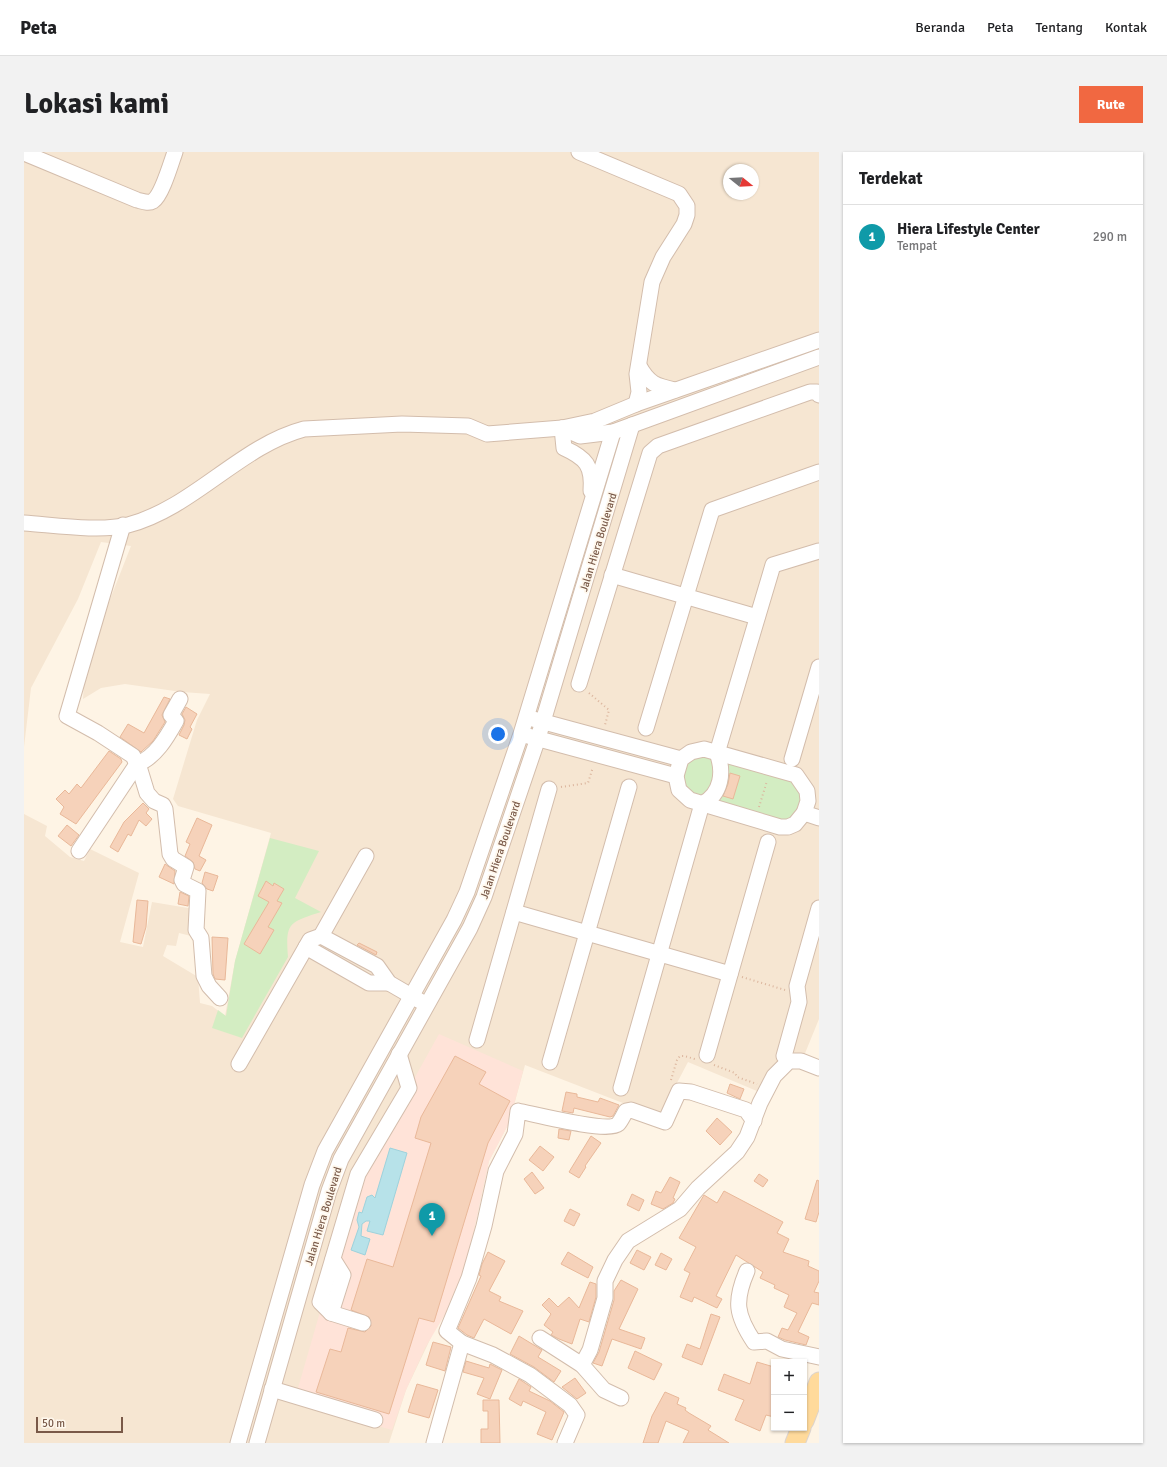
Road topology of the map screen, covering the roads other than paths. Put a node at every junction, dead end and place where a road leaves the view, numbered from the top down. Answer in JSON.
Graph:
{"nodes":[{"id":1,"x":175,"y":152,"type":"edge"},
{"id":2,"x":579,"y":152,"type":"edge"},
{"id":3,"x":24,"y":153,"type":"edge"},
{"id":4,"x":819,"y":340,"type":"edge"},
{"id":5,"x":819,"y":357,"type":"edge"},
{"id":6,"x":638,"y":366,"type":"junction"},
{"id":7,"x":675,"y":390,"type":"junction"},
{"id":8,"x":819,"y":395,"type":"edge"},
{"id":9,"x":631,"y":406,"type":"junction"},
{"id":10,"x":607,"y":416,"type":"junction"},
{"id":11,"x":632,"y":425,"type":"junction"},
{"id":12,"x":562,"y":428,"type":"junction"},
{"id":13,"x":613,"y":432,"type":"junction"},
{"id":14,"x":819,"y":472,"type":"edge"},
{"id":15,"x":590,"y":507,"type":"junction"},
{"id":16,"x":24,"y":523,"type":"edge"},
{"id":17,"x":123,"y":526,"type":"junction"},
{"id":18,"x":819,"y":551,"type":"edge"},
{"id":19,"x":612,"y":575,"type":"junction"},
{"id":20,"x":686,"y":596,"type":"junction"},
{"id":21,"x":757,"y":617,"type":"junction"},
{"id":22,"x":819,"y":667,"type":"edge"},
{"id":23,"x":579,"y":684,"type":"road end"},
{"id":24,"x":180,"y":699,"type":"dead end"},
{"id":25,"x":525,"y":717,"type":"junction"},
{"id":26,"x":543,"y":722,"type":"junction"},
{"id":27,"x":646,"y":728,"type":"dead end"},
{"id":28,"x":521,"y":734,"type":"junction"},
{"id":29,"x":538,"y":738,"type":"junction"},
{"id":30,"x":601,"y":738,"type":"junction"},
{"id":31,"x":717,"y":753,"type":"junction"},
{"id":32,"x":596,"y":754,"type":"junction"},
{"id":33,"x":680,"y":759,"type":"junction"},
{"id":34,"x":792,"y":759,"type":"dead end"},
{"id":35,"x":137,"y":764,"type":"junction"},
{"id":36,"x":676,"y":776,"type":"junction"},
{"id":37,"x":629,"y":787,"type":"dead end"},
{"id":38,"x":549,"y":789,"type":"road end"},
{"id":39,"x":702,"y":804,"type":"junction"},
{"id":40,"x":810,"y":806,"type":"edge"},
{"id":41,"x":819,"y":818,"type":"edge"},
{"id":42,"x":768,"y":842,"type":"dead end"},
{"id":43,"x":79,"y":851,"type":"dead end"},
{"id":44,"x":366,"y":856,"type":"dead end"},
{"id":45,"x":819,"y":908,"type":"edge"},
{"id":46,"x":514,"y":912,"type":"junction"},
{"id":47,"x":816,"y":927,"type":"edge"},
{"id":48,"x":587,"y":933,"type":"junction"},
{"id":49,"x":322,"y":936,"type":"junction"},
{"id":50,"x":306,"y":947,"type":"junction"},
{"id":51,"x":659,"y":954,"type":"junction"},
{"id":52,"x":730,"y":974,"type":"junction"},
{"id":53,"x":389,"y":984,"type":"junction"},
{"id":54,"x":412,"y":996,"type":"junction"},
{"id":55,"x":220,"y":998,"type":"dead end"},
{"id":56,"x":428,"y":1005,"type":"junction"},
{"id":57,"x":477,"y":1040,"type":"dead end"},
{"id":58,"x":399,"y":1054,"type":"junction"},
{"id":59,"x":784,"y":1056,"type":"dead end"},
{"id":60,"x":706,"y":1059,"type":"road end"},
{"id":61,"x":550,"y":1062,"type":"dead end"},
{"id":62,"x":238,"y":1064,"type":"dead end"},
{"id":63,"x":819,"y":1068,"type":"edge"},
{"id":64,"x":621,"y":1088,"type":"dead end"},
{"id":65,"x":754,"y":1121,"type":"junction"},
{"id":66,"x":324,"y":1209,"type":"junction"},
{"id":67,"x":346,"y":1214,"type":"junction"},
{"id":68,"x":746,"y":1271,"type":"dead end"},
{"id":69,"x":363,"y":1323,"type":"dead end"},
{"id":70,"x":269,"y":1336,"type":"junction"},
{"id":71,"x":540,"y":1338,"type":"dead end"},
{"id":72,"x":286,"y":1341,"type":"junction"},
{"id":73,"x":462,"y":1343,"type":"junction"},
{"id":74,"x":819,"y":1357,"type":"edge"},
{"id":75,"x":582,"y":1364,"type":"junction"},
{"id":76,"x":272,"y":1389,"type":"junction"},
{"id":77,"x":817,"y":1391,"type":"edge"},
{"id":78,"x":621,"y":1398,"type":"dead end"},
{"id":79,"x":807,"y":1414,"type":"edge"},
{"id":80,"x":375,"y":1420,"type":"dead end"},
{"id":81,"x":800,"y":1431,"type":"edge"},
{"id":82,"x":238,"y":1443,"type":"edge"},
{"id":83,"x":257,"y":1443,"type":"edge"},
{"id":84,"x":434,"y":1443,"type":"edge"},
{"id":85,"x":565,"y":1443,"type":"edge"},
{"id":86,"x":796,"y":1443,"type":"edge"}],
"edges":[{"from":1,"to":3,"type":"street"},
{"from":2,"to":6,"type":"street"},
{"from":4,"to":7,"type":"street"},
{"from":5,"to":11,"type":"street"},
{"from":6,"to":7,"type":"street"},
{"from":6,"to":9,"type":"street"},
{"from":7,"to":9,"type":"street"},
{"from":8,"to":19,"type":"street"},
{"from":9,"to":10,"type":"street"},
{"from":9,"to":11,"type":"street"},
{"from":10,"to":12,"type":"street"},
{"from":10,"to":13,"type":"street"},
{"from":11,"to":13,"type":"street"},
{"from":11,"to":26,"type":"street","name":"Jalan Hiera Boulevard"},
{"from":12,"to":13,"type":"street"},
{"from":12,"to":15,"type":"street"},
{"from":12,"to":17,"type":"street"},
{"from":13,"to":15,"type":"street","name":"Jalan Hiera Boulevard"},
{"from":14,"to":20,"type":"street"},
{"from":15,"to":25,"type":"street","name":"Jalan Hiera Boulevard"},
{"from":16,"to":17,"type":"street"},
{"from":17,"to":35,"type":"street"},
{"from":18,"to":21,"type":"street"},
{"from":19,"to":20,"type":"street"},
{"from":19,"to":23,"type":"street"},
{"from":20,"to":21,"type":"street"},
{"from":20,"to":27,"type":"street"},
{"from":21,"to":31,"type":"street"},
{"from":22,"to":34,"type":"street"},
{"from":24,"to":35,"type":"street"},
{"from":25,"to":26,"type":"street"},
{"from":25,"to":28,"type":"street","name":"Jalan Hiera Boulevard"},
{"from":26,"to":29,"type":"street","name":"Jalan Hiera Boulevard"},
{"from":26,"to":30,"type":"street"},
{"from":28,"to":29,"type":"street"},
{"from":28,"to":54,"type":"street","name":"Jalan Hiera Boulevard"},
{"from":29,"to":32,"type":"street"},
{"from":29,"to":56,"type":"street","name":"Jalan Hiera Boulevard"},
{"from":30,"to":32,"type":"street"},
{"from":30,"to":33,"type":"street"},
{"from":31,"to":33,"type":"street"},
{"from":31,"to":39,"type":"street"},
{"from":31,"to":40,"type":"street"},
{"from":32,"to":36,"type":"street"},
{"from":33,"to":36,"type":"street"},
{"from":35,"to":43,"type":"street"},
{"from":35,"to":55,"type":"street"},
{"from":36,"to":39,"type":"street"},
{"from":37,"to":48,"type":"street"},
{"from":38,"to":46,"type":"street"},
{"from":39,"to":40,"type":"street"},
{"from":39,"to":51,"type":"street"},
{"from":40,"to":41,"type":"street"},
{"from":42,"to":52,"type":"street"},
{"from":44,"to":49,"type":"street"},
{"from":45,"to":47,"type":"street"},
{"from":46,"to":48,"type":"street"},
{"from":46,"to":57,"type":"street"},
{"from":47,"to":59,"type":"street"},
{"from":48,"to":51,"type":"street"},
{"from":48,"to":61,"type":"street"},
{"from":49,"to":50,"type":"street"},
{"from":49,"to":53,"type":"street"},
{"from":50,"to":53,"type":"street"},
{"from":50,"to":62,"type":"street"},
{"from":51,"to":52,"type":"street"},
{"from":51,"to":64,"type":"street"},
{"from":52,"to":60,"type":"street"},
{"from":53,"to":54,"type":"street"},
{"from":54,"to":56,"type":"street"},
{"from":54,"to":70,"type":"street","name":"Jalan Hiera Boulevard"},
{"from":56,"to":58,"type":"street","name":"Jalan Hiera Boulevard"},
{"from":58,"to":66,"type":"street","name":"Jalan Hiera Boulevard"},
{"from":58,"to":67,"type":"street"},
{"from":63,"to":65,"type":"street"},
{"from":65,"to":73,"type":"street"},
{"from":65,"to":75,"type":"street"},
{"from":66,"to":67,"type":"street"},
{"from":66,"to":72,"type":"street","name":"Jalan Hiera Boulevard"},
{"from":67,"to":69,"type":"street"},
{"from":68,"to":74,"type":"street"},
{"from":70,"to":72,"type":"street"},
{"from":70,"to":82,"type":"street","name":"Jalan Hiera Boulevard"},
{"from":71,"to":75,"type":"street"},
{"from":72,"to":76,"type":"street","name":"Jalan Hiera Boulevard"},
{"from":73,"to":84,"type":"street"},
{"from":73,"to":85,"type":"street"},
{"from":75,"to":78,"type":"street"},
{"from":76,"to":80,"type":"street"},
{"from":76,"to":83,"type":"street","name":"Jalan Hiera Boulevard"},
{"from":77,"to":79,"type":"main road"},
{"from":81,"to":86,"type":"main road"}]}
